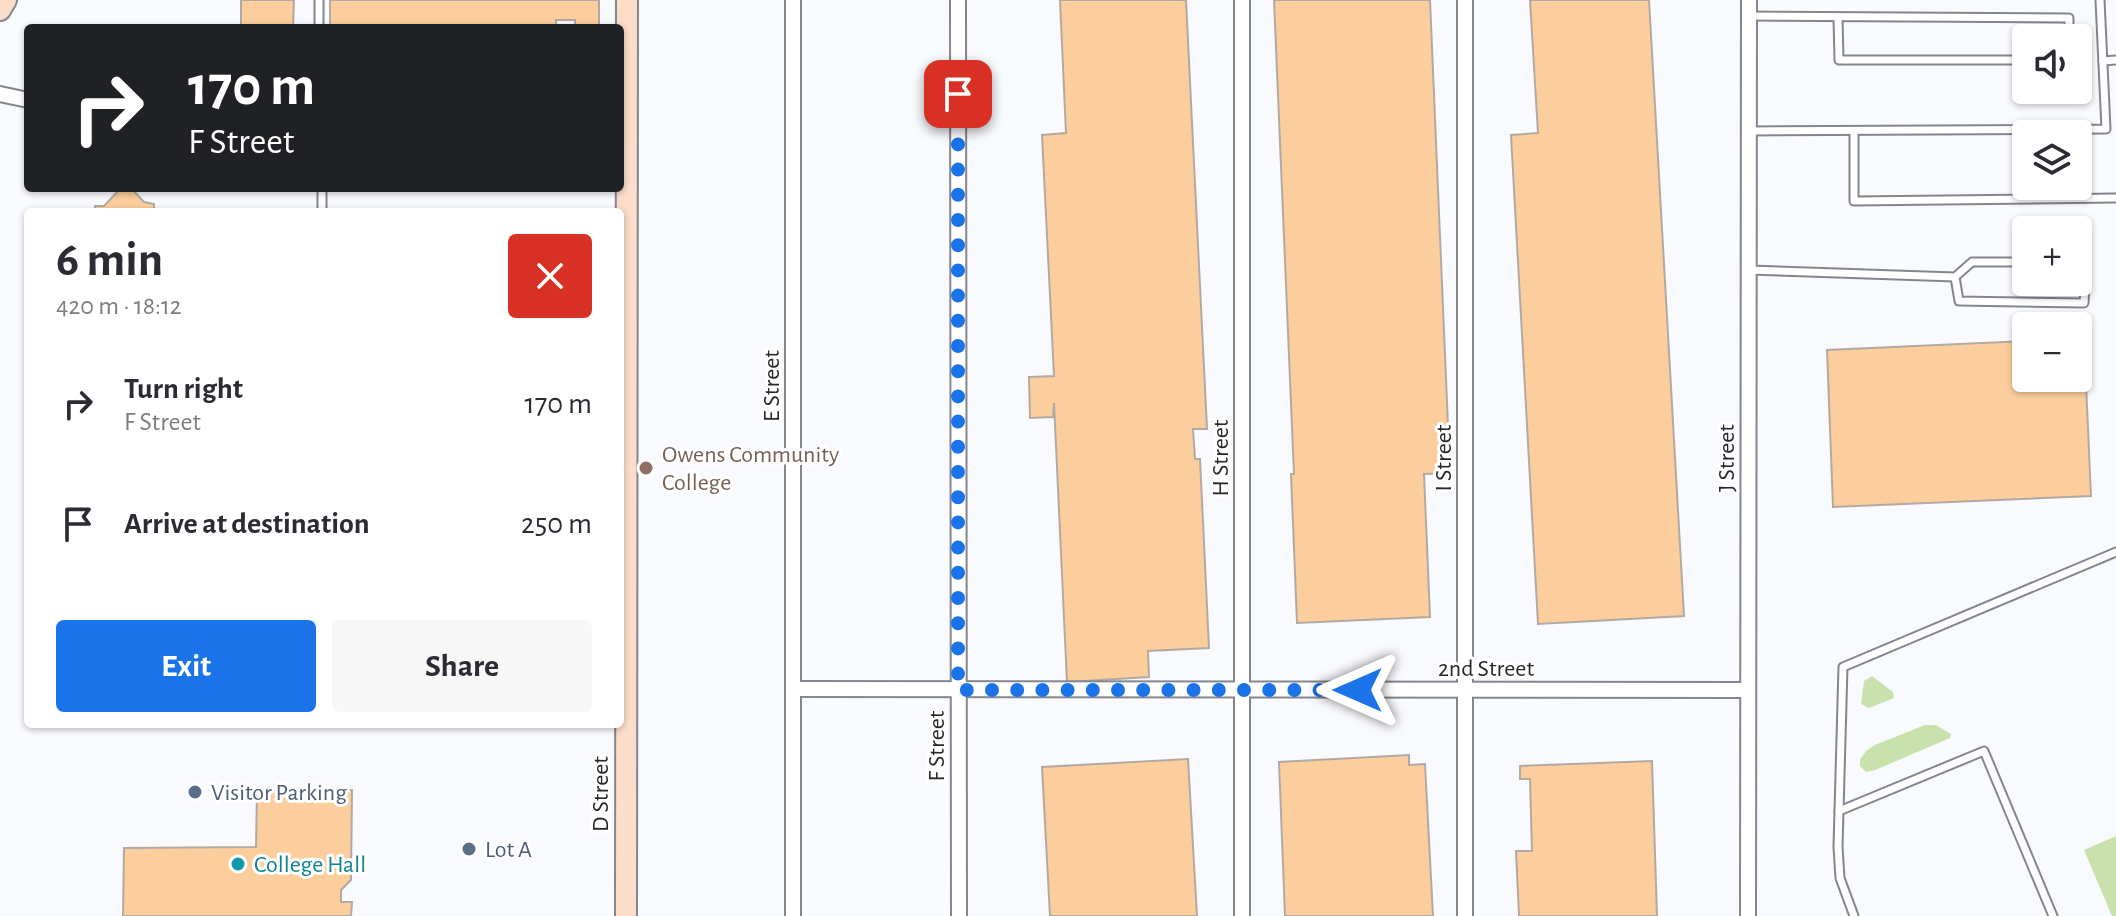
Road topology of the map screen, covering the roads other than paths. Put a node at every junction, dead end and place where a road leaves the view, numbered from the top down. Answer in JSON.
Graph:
{"nodes":[{"id":1,"x":6,"y":0,"type":"edge"},
{"id":2,"x":319,"y":0,"type":"edge"},
{"id":3,"x":627,"y":0,"type":"edge"},
{"id":4,"x":793,"y":0,"type":"edge"},
{"id":5,"x":958,"y":0,"type":"edge"},
{"id":6,"x":1242,"y":0,"type":"edge"},
{"id":7,"x":1465,"y":0,"type":"edge"},
{"id":8,"x":1749,"y":0,"type":"edge"},
{"id":9,"x":2100,"y":0,"type":"edge"},
{"id":10,"x":0,"y":10,"type":"edge"},
{"id":11,"x":1749,"y":16,"type":"junction"},
{"id":12,"x":1838,"y":17,"type":"junction"},
{"id":13,"x":319,"y":24,"type":"edge"},
{"id":14,"x":2069,"y":24,"type":"edge"},
{"id":15,"x":2012,"y":60,"type":"edge"},
{"id":16,"x":2116,"y":60,"type":"edge"},
{"id":17,"x":2103,"y":61,"type":"junction"},
{"id":18,"x":0,"y":94,"type":"edge"},
{"id":19,"x":24,"y":99,"type":"edge"},
{"id":20,"x":624,"y":104,"type":"edge"},
{"id":21,"x":2106,"y":129,"type":"junction"},
{"id":22,"x":2116,"y":129,"type":"edge"},
{"id":23,"x":1749,"y":131,"type":"junction"},
{"id":24,"x":1854,"y":131,"type":"junction"},
{"id":25,"x":2116,"y":198,"type":"edge"},
{"id":26,"x":2012,"y":262,"type":"edge"},
{"id":27,"x":1748,"y":270,"type":"junction"},
{"id":28,"x":1955,"y":277,"type":"junction"},
{"id":29,"x":2084,"y":296,"type":"edge"},
{"id":30,"x":624,"y":398,"type":"edge"},
{"id":31,"x":2116,"y":552,"type":"edge"},
{"id":32,"x":793,"y":689,"type":"junction"},
{"id":33,"x":958,"y":690,"type":"junction"},
{"id":34,"x":1243,"y":690,"type":"junction"},
{"id":35,"x":1747,"y":690,"type":"junction"},
{"id":36,"x":1465,"y":691,"type":"junction"},
{"id":37,"x":1839,"y":811,"type":"junction"},
{"id":38,"x":626,"y":916,"type":"edge"},
{"id":39,"x":793,"y":916,"type":"edge"},
{"id":40,"x":959,"y":916,"type":"edge"},
{"id":41,"x":1242,"y":916,"type":"edge"},
{"id":42,"x":1465,"y":916,"type":"edge"},
{"id":43,"x":1748,"y":916,"type":"edge"},
{"id":44,"x":1854,"y":916,"type":"edge"},
{"id":45,"x":2053,"y":916,"type":"edge"}],
"edges":[{"from":1,"to":10,"type":"street"},
{"from":2,"to":13,"type":"lane"},
{"from":3,"to":20,"type":"street","name":"D Street"},
{"from":4,"to":32,"type":"street","name":"E Street"},
{"from":5,"to":33,"type":"street","name":"F Street"},
{"from":6,"to":34,"type":"street","name":"H Street"},
{"from":7,"to":36,"type":"street","name":"I Street"},
{"from":8,"to":11,"type":"street","name":"J Street"},
{"from":9,"to":17,"type":"lane"},
{"from":11,"to":12,"type":"lane"},
{"from":11,"to":23,"type":"street","name":"J Street"},
{"from":12,"to":14,"type":"lane"},
{"from":12,"to":15,"type":"lane"},
{"from":16,"to":17,"type":"lane"},
{"from":17,"to":21,"type":"lane"},
{"from":18,"to":19,"type":"street"},
{"from":21,"to":22,"type":"lane"},
{"from":21,"to":24,"type":"lane"},
{"from":23,"to":24,"type":"lane"},
{"from":23,"to":27,"type":"street","name":"J Street"},
{"from":24,"to":25,"type":"lane"},
{"from":26,"to":28,"type":"lane"},
{"from":27,"to":28,"type":"lane"},
{"from":27,"to":35,"type":"street","name":"J Street"},
{"from":28,"to":29,"type":"lane"},
{"from":30,"to":38,"type":"street","name":"D Street"},
{"from":31,"to":37,"type":"lane"},
{"from":32,"to":33,"type":"street","name":"2nd Street"},
{"from":32,"to":39,"type":"street","name":"E Street"},
{"from":33,"to":34,"type":"street","name":"2nd Street"},
{"from":33,"to":40,"type":"street","name":"F Street"},
{"from":34,"to":36,"type":"street","name":"2nd Street"},
{"from":34,"to":41,"type":"street","name":"H Street"},
{"from":35,"to":36,"type":"street","name":"2nd Street"},
{"from":35,"to":43,"type":"street","name":"J Street"},
{"from":36,"to":42,"type":"street","name":"I Street"},
{"from":37,"to":44,"type":"lane"},
{"from":37,"to":45,"type":"lane"}]}
